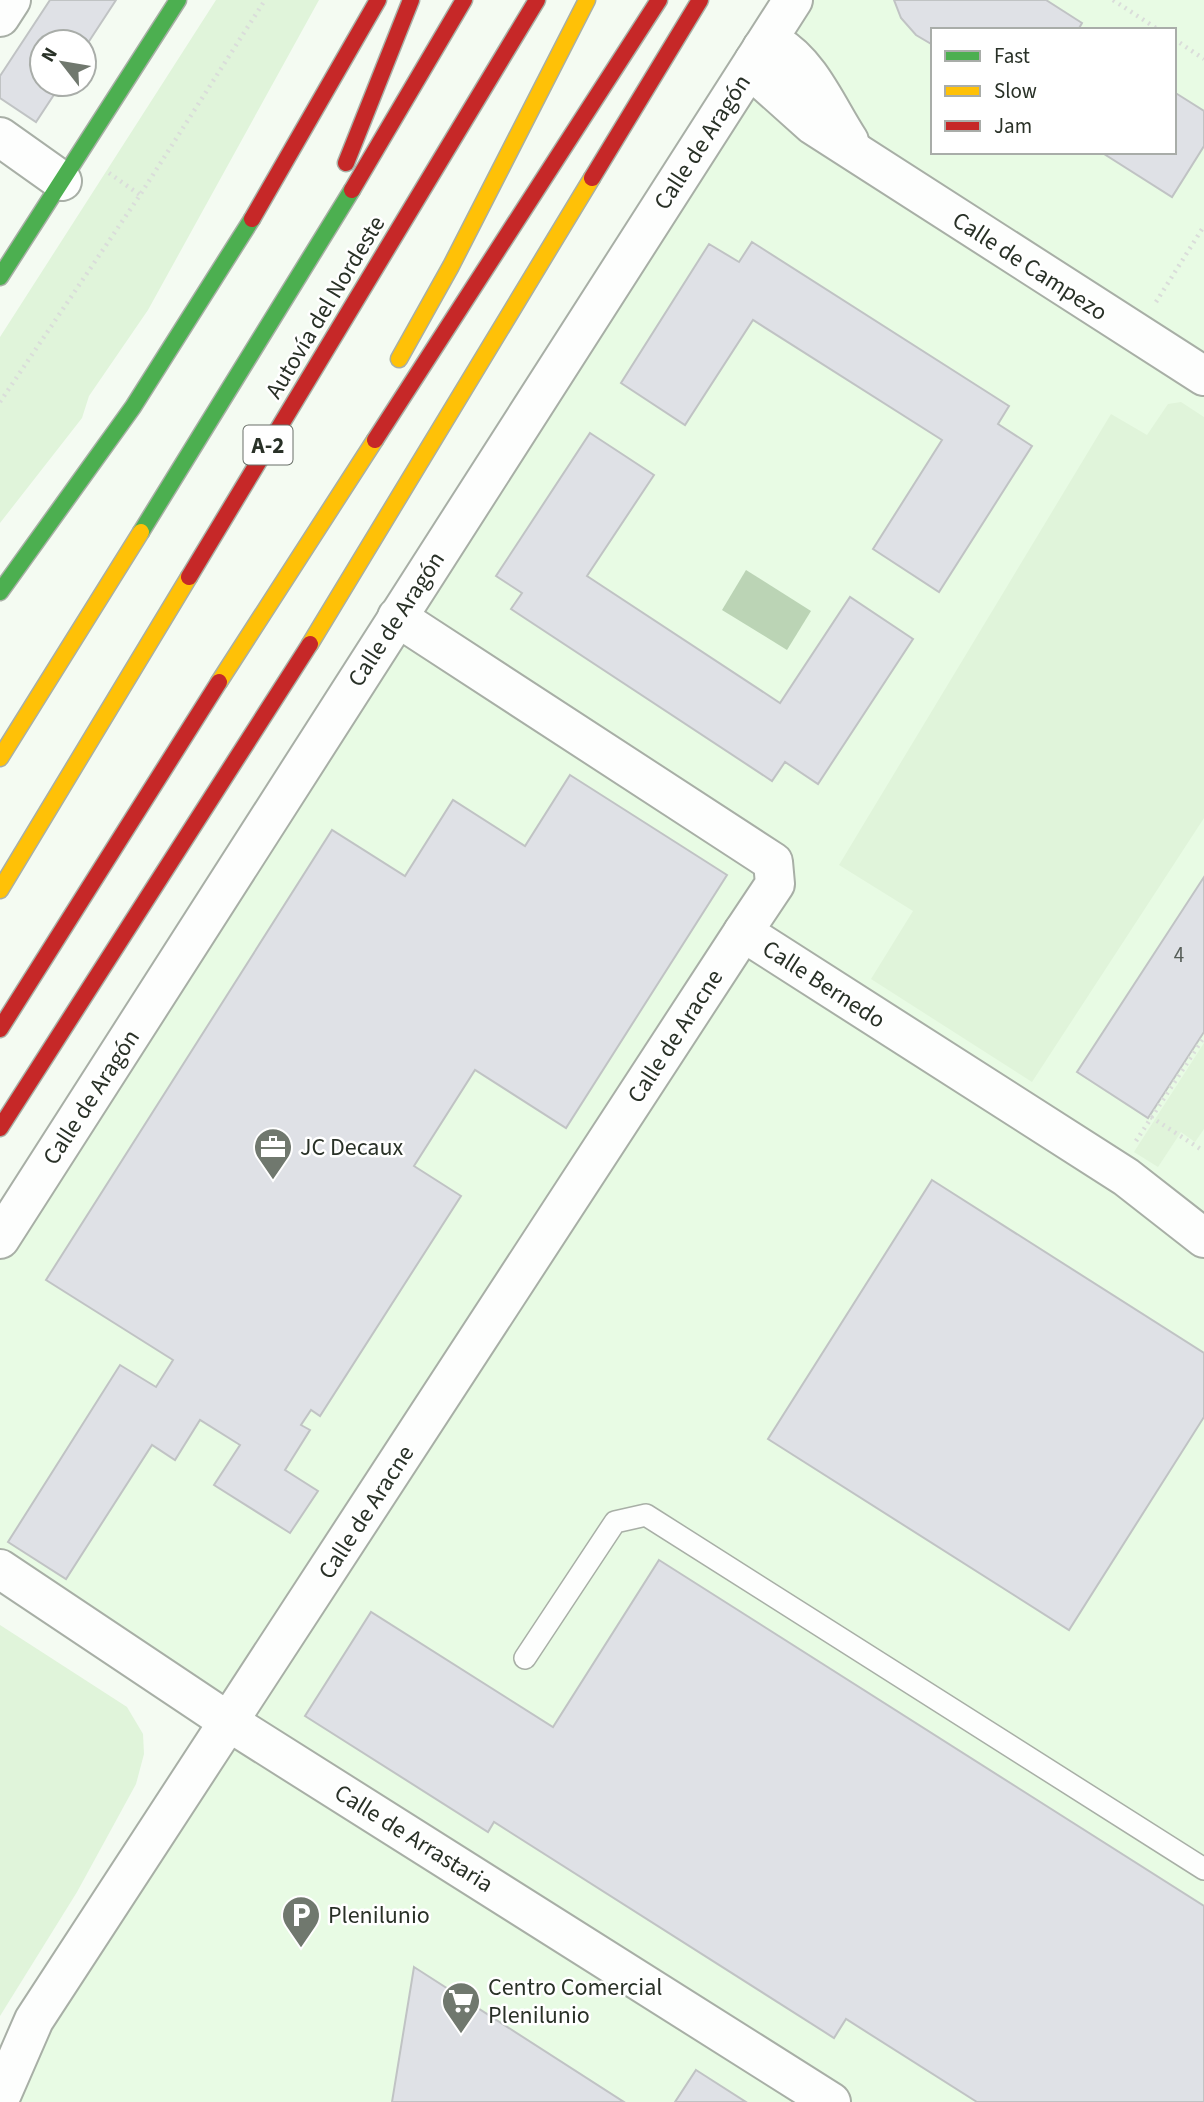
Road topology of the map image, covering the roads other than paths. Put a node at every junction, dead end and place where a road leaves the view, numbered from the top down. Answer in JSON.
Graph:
{"nodes":[{"id":1,"x":11,"y":0,"type":"edge"},
{"id":2,"x":178,"y":0,"type":"edge"},
{"id":3,"x":378,"y":0,"type":"edge"},
{"id":4,"x":411,"y":0,"type":"edge"},
{"id":5,"x":464,"y":0,"type":"edge"},
{"id":6,"x":537,"y":0,"type":"edge"},
{"id":7,"x":587,"y":0,"type":"edge"},
{"id":8,"x":659,"y":0,"type":"edge"},
{"id":9,"x":701,"y":0,"type":"edge"},
{"id":10,"x":793,"y":0,"type":"edge"},
{"id":11,"x":0,"y":17,"type":"edge"},
{"id":12,"x":758,"y":54,"type":"junction"},
{"id":13,"x":0,"y":136,"type":"edge"},
{"id":14,"x":62,"y":181,"type":"junction"},
{"id":15,"x":3,"y":265,"type":"edge"},
{"id":16,"x":299,"y":279,"type":"junction"},
{"id":17,"x":390,"y":374,"type":"dead end"},
{"id":18,"x":1204,"y":376,"type":"edge"},
{"id":19,"x":343,"y":458,"type":"dead end"},
{"id":20,"x":0,"y":592,"type":"edge"},
{"id":21,"x":397,"y":617,"type":"junction"},
{"id":22,"x":200,"y":711,"type":"junction"},
{"id":23,"x":0,"y":758,"type":"edge"},
{"id":24,"x":0,"y":890,"type":"edge"},
{"id":25,"x":743,"y":932,"type":"junction"},
{"id":26,"x":0,"y":1029,"type":"edge"},
{"id":27,"x":0,"y":1128,"type":"edge"},
{"id":28,"x":0,"y":1238,"type":"edge"},
{"id":29,"x":1204,"y":1238,"type":"edge"},
{"id":30,"x":0,"y":1569,"type":"edge"},
{"id":31,"x":525,"y":1658,"type":"dead end"},
{"id":32,"x":229,"y":1722,"type":"junction"},
{"id":33,"x":1204,"y":1869,"type":"edge"},
{"id":34,"x":0,"y":2098,"type":"edge"},
{"id":35,"x":831,"y":2102,"type":"edge"}],
"edges":[{"from":1,"to":11,"type":"street"},
{"from":2,"to":14,"type":"main road"},
{"from":3,"to":20,"type":"main road"},
{"from":4,"to":16,"type":"main road"},
{"from":5,"to":16,"type":"main road","name":"Autovía del Nordeste","number":"A-2"},
{"from":6,"to":24,"type":"main road","name":"Autovía del Nordeste","number":"A-2"},
{"from":7,"to":17,"type":"main road"},
{"from":8,"to":22,"type":"main road"},
{"from":9,"to":27,"type":"main road"},
{"from":10,"to":12,"type":"street","name":"Calle de Aragón"},
{"from":12,"to":18,"type":"street","name":"Calle de Campezo"},
{"from":12,"to":21,"type":"street","name":"Calle de Aragón"},
{"from":13,"to":14,"type":"street"},
{"from":14,"to":15,"type":"main road"},
{"from":16,"to":23,"type":"main road","name":"Autovía del Nordeste","number":"A-2"},
{"from":19,"to":22,"type":"main road"},
{"from":21,"to":25,"type":"street","name":"Calle Bernedo"},
{"from":21,"to":28,"type":"street","name":"Calle de Aragón"},
{"from":22,"to":26,"type":"main road"},
{"from":25,"to":29,"type":"street","name":"Calle Bernedo"},
{"from":25,"to":32,"type":"street","name":"Calle de Aracne"},
{"from":30,"to":32,"type":"street","name":"Calle de Arrastaria"},
{"from":31,"to":33,"type":"lane"},
{"from":32,"to":34,"type":"street","name":"Calle de Aracne"},
{"from":32,"to":35,"type":"street","name":"Calle de Arrastaria"}]}
